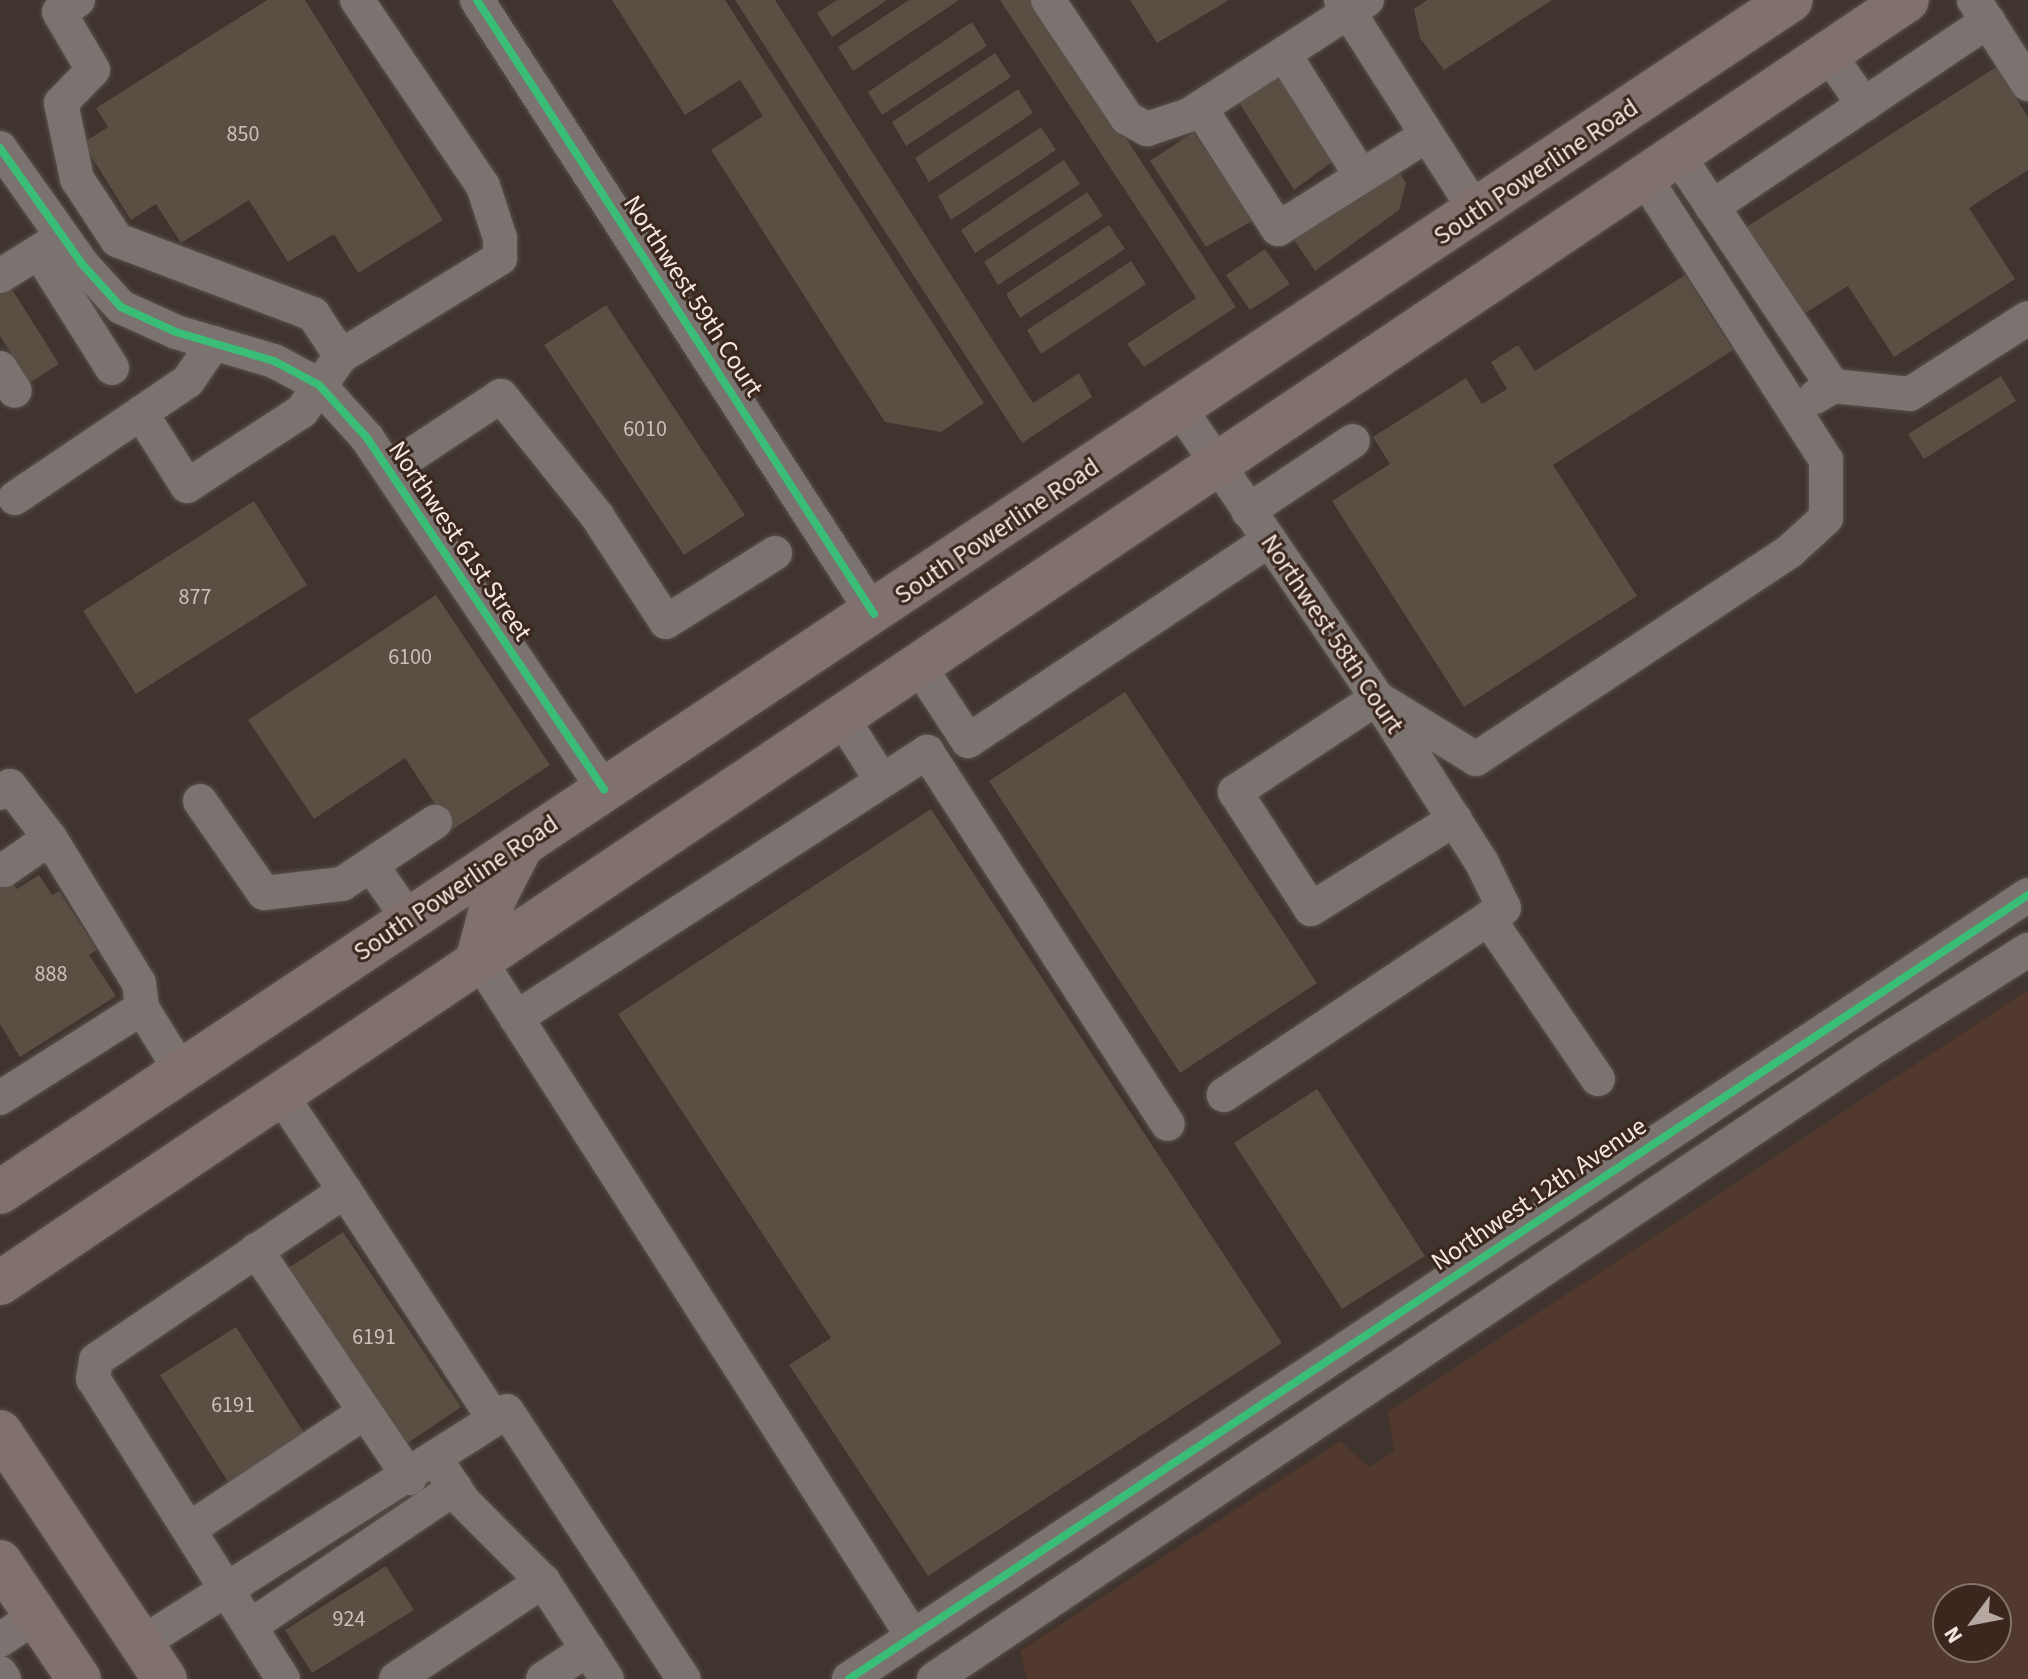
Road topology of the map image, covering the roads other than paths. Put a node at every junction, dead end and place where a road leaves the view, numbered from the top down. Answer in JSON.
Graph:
{"nodes":[{"id":1,"x":78,"y":0,"type":"edge"},
{"id":2,"x":357,"y":0,"type":"edge"},
{"id":3,"x":477,"y":0,"type":"edge"},
{"id":4,"x":1048,"y":0,"type":"edge"},
{"id":5,"x":1907,"y":0,"type":"edge"},
{"id":6,"x":1352,"y":4,"type":"edge"},
{"id":7,"x":1779,"y":4,"type":"edge"},
{"id":8,"x":1981,"y":11,"type":"edge"},
{"id":9,"x":1828,"y":53,"type":"junction"},
{"id":10,"x":1284,"y":54,"type":"junction"},
{"id":11,"x":2028,"y":84,"type":"edge"},
{"id":12,"x":1771,"y":91,"type":"junction"},
{"id":13,"x":1864,"y":105,"type":"junction"},
{"id":14,"x":1200,"y":108,"type":"junction"},
{"id":15,"x":1427,"y":135,"type":"junction"},
{"id":16,"x":0,"y":148,"type":"edge"},
{"id":17,"x":1660,"y":166,"type":"junction"},
{"id":18,"x":1360,"y":174,"type":"junction"},
{"id":19,"x":1712,"y":207,"type":"junction"},
{"id":20,"x":1476,"y":211,"type":"junction"},
{"id":21,"x":51,"y":244,"type":"junction"},
{"id":22,"x":0,"y":276,"type":"edge"},
{"id":23,"x":2028,"y":318,"type":"edge"},
{"id":24,"x":214,"y":343,"type":"junction"},
{"id":25,"x":341,"y":356,"type":"junction"},
{"id":26,"x":112,"y":368,"type":"dead end"},
{"id":27,"x":319,"y":385,"type":"junction"},
{"id":28,"x":1833,"y":386,"type":"junction"},
{"id":29,"x":1180,"y":409,"type":"junction"},
{"id":30,"x":1794,"y":410,"type":"junction"},
{"id":31,"x":141,"y":413,"type":"junction"},
{"id":32,"x":1353,"y":441,"type":"dead end"},
{"id":33,"x":1216,"y":463,"type":"junction"},
{"id":34,"x":389,"y":470,"type":"junction"},
{"id":35,"x":15,"y":498,"type":"dead end"},
{"id":36,"x":1248,"y":511,"type":"junction"},
{"id":37,"x":1268,"y":541,"type":"junction"},
{"id":38,"x":775,"y":553,"type":"dead end"},
{"id":39,"x":874,"y":614,"type":"junction"},
{"id":40,"x":962,"y":632,"type":"junction"},
{"id":41,"x":917,"y":663,"type":"junction"},
{"id":42,"x":1377,"y":698,"type":"junction"},
{"id":43,"x":850,"y":708,"type":"junction"},
{"id":44,"x":882,"y":781,"type":"junction"},
{"id":45,"x":3,"y":784,"type":"edge"},
{"id":46,"x":604,"y":790,"type":"junction"},
{"id":47,"x":200,"y":801,"type":"dead end"},
{"id":48,"x":1455,"y":819,"type":"junction"},
{"id":49,"x":435,"y":822,"type":"dead end"},
{"id":50,"x":50,"y":838,"type":"junction"},
{"id":51,"x":522,"y":843,"type":"junction"},
{"id":52,"x":371,"y":865,"type":"junction"},
{"id":53,"x":4,"y":870,"type":"dead end"},
{"id":54,"x":2028,"y":895,"type":"edge"},
{"id":55,"x":1488,"y":918,"type":"junction"},
{"id":56,"x":409,"y":919,"type":"junction"},
{"id":57,"x":2028,"y":950,"type":"edge"},
{"id":58,"x":478,"y":958,"type":"junction"},
{"id":59,"x":142,"y":1008,"type":"junction"},
{"id":60,"x":1841,"y":1014,"type":"junction"},
{"id":61,"x":516,"y":1018,"type":"junction"},
{"id":62,"x":1867,"y":1052,"type":"junction"},
{"id":63,"x":181,"y":1071,"type":"junction"},
{"id":64,"x":1598,"y":1079,"type":"dead end"},
{"id":65,"x":281,"y":1095,"type":"junction"},
{"id":66,"x":1224,"y":1095,"type":"dead end"},
{"id":67,"x":0,"y":1098,"type":"edge"},
{"id":68,"x":1168,"y":1124,"type":"dead end"},
{"id":69,"x":345,"y":1191,"type":"junction"},
{"id":70,"x":0,"y":1192,"type":"edge"},
{"id":71,"x":256,"y":1250,"type":"junction"},
{"id":72,"x":0,"y":1283,"type":"edge"},
{"id":73,"x":365,"y":1412,"type":"junction"},
{"id":74,"x":494,"y":1419,"type":"junction"},
{"id":75,"x":0,"y":1432,"type":"edge"},
{"id":76,"x":423,"y":1469,"type":"junction"},
{"id":77,"x":455,"y":1488,"type":"junction"},
{"id":78,"x":191,"y":1528,"type":"junction"},
{"id":79,"x":0,"y":1562,"type":"edge"},
{"id":80,"x":543,"y":1581,"type":"junction"},
{"id":81,"x":227,"y":1587,"type":"junction"},
{"id":82,"x":947,"y":1615,"type":"junction"},
{"id":83,"x":36,"y":1616,"type":"junction"},
{"id":84,"x":252,"y":1625,"type":"junction"},
{"id":85,"x":913,"y":1637,"type":"junction"},
{"id":86,"x":0,"y":1640,"type":"edge"},
{"id":87,"x":142,"y":1643,"type":"junction"},
{"id":88,"x":588,"y":1649,"type":"junction"},
{"id":89,"x":973,"y":1653,"type":"junction"},
{"id":90,"x":0,"y":1673,"type":"edge"},
{"id":91,"x":4,"y":1679,"type":"edge"},
{"id":92,"x":79,"y":1679,"type":"edge"},
{"id":93,"x":165,"y":1679,"type":"edge"},
{"id":94,"x":283,"y":1679,"type":"edge"},
{"id":95,"x":396,"y":1679,"type":"edge"},
{"id":96,"x":543,"y":1679,"type":"edge"},
{"id":97,"x":607,"y":1679,"type":"edge"},
{"id":98,"x":684,"y":1679,"type":"edge"},
{"id":99,"x":849,"y":1679,"type":"edge"},
{"id":100,"x":934,"y":1679,"type":"edge"}],
"edges":[{"from":1,"to":25,"type":"street"},
{"from":2,"to":25,"type":"street"},
{"from":3,"to":39,"type":"street","name":"Northwest 59th Court"},
{"from":4,"to":14,"type":"street"},
{"from":5,"to":9,"type":"main road"},
{"from":6,"to":10,"type":"street"},
{"from":6,"to":15,"type":"street"},
{"from":7,"to":12,"type":"main road"},
{"from":7,"to":20,"type":"main road","name":"South Powerline Road"},
{"from":8,"to":11,"type":"street"},
{"from":8,"to":13,"type":"street"},
{"from":9,"to":12,"type":"main road"},
{"from":9,"to":13,"type":"street"},
{"from":10,"to":14,"type":"street"},
{"from":10,"to":18,"type":"street"},
{"from":12,"to":17,"type":"main road"},
{"from":13,"to":19,"type":"street"},
{"from":14,"to":18,"type":"street"},
{"from":15,"to":18,"type":"street"},
{"from":15,"to":20,"type":"street"},
{"from":16,"to":21,"type":"street","name":"Northwest 61st Street"},
{"from":17,"to":19,"type":"street"},
{"from":17,"to":30,"type":"street"},
{"from":17,"to":33,"type":"main road"},
{"from":19,"to":28,"type":"street"},
{"from":20,"to":29,"type":"main road","name":"South Powerline Road"},
{"from":21,"to":22,"type":"street"},
{"from":21,"to":24,"type":"street","name":"Northwest 61st Street"},
{"from":21,"to":26,"type":"street"},
{"from":23,"to":28,"type":"street"},
{"from":24,"to":27,"type":"street","name":"Northwest 61st Street"},
{"from":24,"to":31,"type":"street"},
{"from":25,"to":27,"type":"street"},
{"from":27,"to":31,"type":"street"},
{"from":27,"to":34,"type":"street","name":"Northwest 61st Street"},
{"from":28,"to":30,"type":"street"},
{"from":29,"to":33,"type":"street","name":"Northwest 58th Court"},
{"from":29,"to":39,"type":"main road","name":"South Powerline Road"},
{"from":30,"to":42,"type":"street"},
{"from":31,"to":35,"type":"street"},
{"from":32,"to":36,"type":"street"},
{"from":33,"to":36,"type":"street","name":"Northwest 58th Court"},
{"from":33,"to":40,"type":"main road"},
{"from":34,"to":38,"type":"street"},
{"from":34,"to":46,"type":"street","name":"Northwest 61st Street"},
{"from":36,"to":37,"type":"street","name":"Northwest 58th Court"},
{"from":37,"to":41,"type":"street"},
{"from":37,"to":42,"type":"street","name":"Northwest 58th Court"},
{"from":39,"to":40,"type":"main road"},
{"from":39,"to":43,"type":"main road"},
{"from":39,"to":46,"type":"main road","name":"South Powerline Road"},
{"from":40,"to":41,"type":"main road"},
{"from":41,"to":43,"type":"main road"},
{"from":42,"to":48,"type":"street","name":"Northwest 58th Court"},
{"from":42,"to":48,"type":"street"},
{"from":43,"to":44,"type":"street"},
{"from":43,"to":58,"type":"main road"},
{"from":44,"to":61,"type":"street"},
{"from":44,"to":68,"type":"street"},
{"from":45,"to":50,"type":"street"},
{"from":46,"to":51,"type":"main road","name":"South Powerline Road"},
{"from":47,"to":52,"type":"street"},
{"from":48,"to":55,"type":"street","name":"Northwest 58th Court"},
{"from":49,"to":52,"type":"street"},
{"from":50,"to":53,"type":"street"},
{"from":50,"to":59,"type":"street"},
{"from":51,"to":56,"type":"main road","name":"South Powerline Road"},
{"from":51,"to":58,"type":"main road"},
{"from":52,"to":56,"type":"street"},
{"from":54,"to":60,"type":"street","name":"Northwest 12th Avenue"},
{"from":55,"to":64,"type":"street"},
{"from":55,"to":66,"type":"street"},
{"from":56,"to":63,"type":"main road","name":"South Powerline Road"},
{"from":57,"to":62,"type":"street"},
{"from":58,"to":61,"type":"street"},
{"from":58,"to":65,"type":"main road"},
{"from":59,"to":63,"type":"street"},
{"from":59,"to":67,"type":"street"},
{"from":60,"to":62,"type":"street"},
{"from":60,"to":82,"type":"street","name":"Northwest 12th Avenue"},
{"from":61,"to":85,"type":"street"},
{"from":62,"to":89,"type":"street"},
{"from":63,"to":70,"type":"main road","name":"South Powerline Road"},
{"from":65,"to":69,"type":"street"},
{"from":65,"to":72,"type":"main road"},
{"from":69,"to":71,"type":"street"},
{"from":69,"to":74,"type":"street"},
{"from":71,"to":73,"type":"street"},
{"from":71,"to":78,"type":"street"},
{"from":73,"to":76,"type":"street"},
{"from":73,"to":78,"type":"street"},
{"from":74,"to":76,"type":"street"},
{"from":74,"to":98,"type":"street"},
{"from":75,"to":87,"type":"main road"},
{"from":76,"to":77,"type":"street"},
{"from":76,"to":81,"type":"street"},
{"from":77,"to":80,"type":"street"},
{"from":77,"to":84,"type":"street"},
{"from":78,"to":81,"type":"street"},
{"from":79,"to":83,"type":"main road"},
{"from":80,"to":88,"type":"street"},
{"from":80,"to":95,"type":"street"},
{"from":81,"to":84,"type":"street"},
{"from":81,"to":87,"type":"street"},
{"from":82,"to":85,"type":"street","name":"Northwest 12th Avenue"},
{"from":82,"to":89,"type":"street"},
{"from":83,"to":86,"type":"street"},
{"from":83,"to":92,"type":"main road"},
{"from":84,"to":94,"type":"street"},
{"from":85,"to":99,"type":"street","name":"Northwest 12th Avenue"},
{"from":87,"to":93,"type":"main road"},
{"from":88,"to":96,"type":"street"},
{"from":88,"to":97,"type":"street"},
{"from":89,"to":100,"type":"street"},
{"from":90,"to":91,"type":"street"}]}
